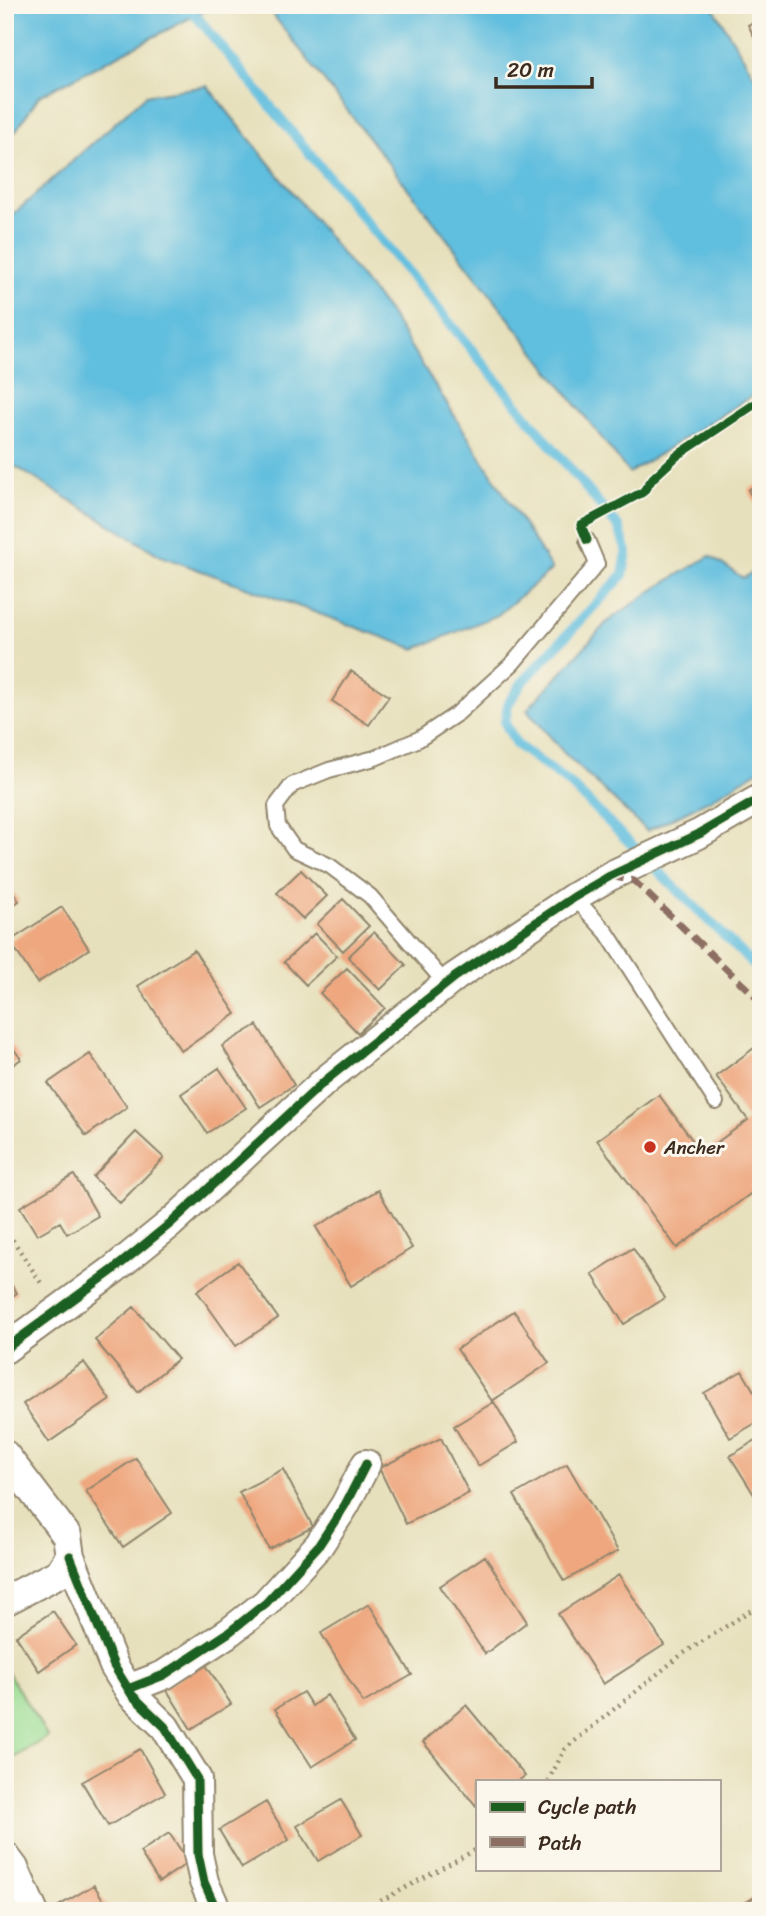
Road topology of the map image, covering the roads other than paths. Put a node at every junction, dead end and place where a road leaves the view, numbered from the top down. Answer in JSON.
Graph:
{"nodes":[{"id":1,"x":587,"y":540,"type":"dead end"},
{"id":2,"x":761,"y":798,"type":"edge"},
{"id":3,"x":574,"y":897,"type":"junction"},
{"id":4,"x":446,"y":984,"type":"junction"},
{"id":5,"x":716,"y":1102,"type":"dead end"},
{"id":6,"x":5,"y":1349,"type":"edge"},
{"id":7,"x":5,"y":1455,"type":"edge"},
{"id":8,"x":366,"y":1464,"type":"dead end"},
{"id":9,"x":70,"y":1556,"type":"junction"},
{"id":10,"x":5,"y":1601,"type":"edge"},
{"id":11,"x":128,"y":1689,"type":"junction"},
{"id":12,"x":5,"y":1856,"type":"edge"},
{"id":13,"x":33,"y":1911,"type":"edge"},
{"id":14,"x":217,"y":1911,"type":"edge"}],
"edges":[{"from":1,"to":4,"type":"lane"},
{"from":2,"to":3,"type":"street"},
{"from":3,"to":4,"type":"street"},
{"from":3,"to":5,"type":"lane"},
{"from":4,"to":6,"type":"street"},
{"from":7,"to":9,"type":"street"},
{"from":8,"to":11,"type":"street"},
{"from":9,"to":10,"type":"street"},
{"from":9,"to":11,"type":"street"},
{"from":11,"to":14,"type":"street"},
{"from":12,"to":13,"type":"street"}]}
